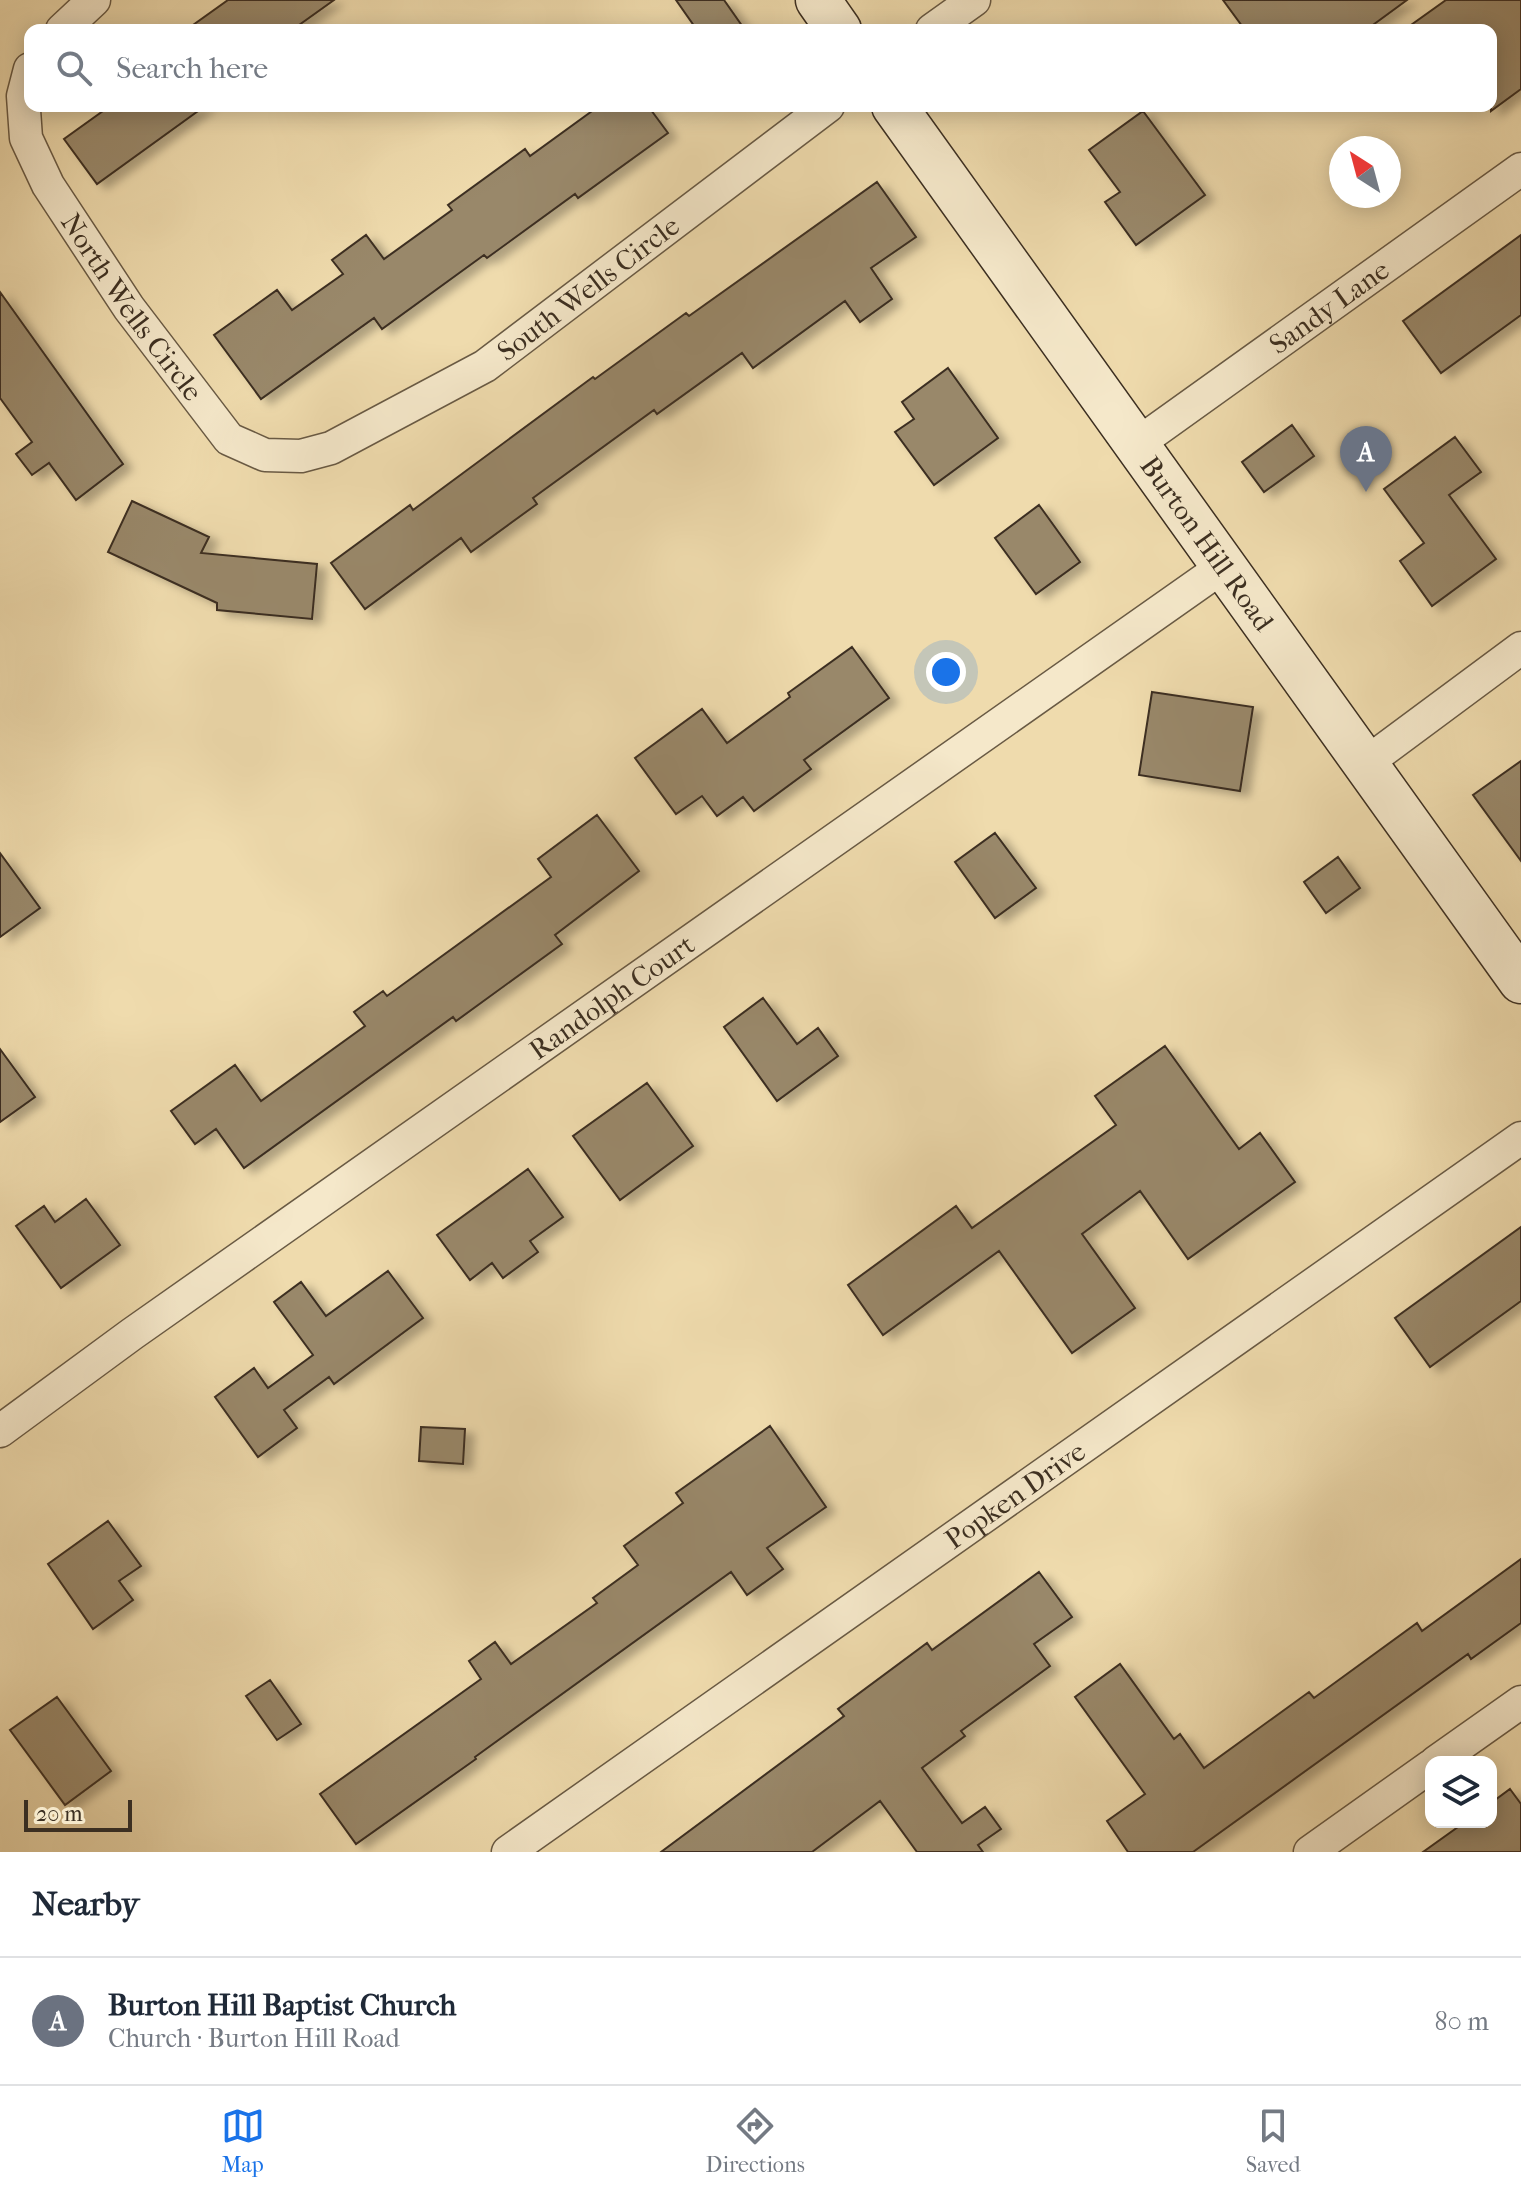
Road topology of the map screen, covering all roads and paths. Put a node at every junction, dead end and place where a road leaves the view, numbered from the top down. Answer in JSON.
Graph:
{"nodes":[{"id":1,"x":94,"y":0,"type":"edge"},
{"id":2,"x":818,"y":0,"type":"edge"},
{"id":3,"x":974,"y":0,"type":"edge"},
{"id":4,"x":68,"y":24,"type":"edge"},
{"id":5,"x":835,"y":24,"type":"edge"},
{"id":6,"x":940,"y":24,"type":"edge"},
{"id":7,"x":24,"y":112,"type":"edge"},
{"id":8,"x":820,"y":112,"type":"edge"},
{"id":9,"x":898,"y":112,"type":"edge"},
{"id":10,"x":1521,"y":169,"type":"edge"},
{"id":11,"x":1137,"y":444,"type":"junction"},
{"id":12,"x":331,"y":448,"type":"joint"},
{"id":13,"x":1224,"y":566,"type":"junction"},
{"id":14,"x":1521,"y":648,"type":"edge"},
{"id":15,"x":1366,"y":763,"type":"junction"},
{"id":16,"x":1521,"y":981,"type":"edge"},
{"id":17,"x":1521,"y":1138,"type":"edge"},
{"id":18,"x":0,"y":1431,"type":"edge"},
{"id":19,"x":1521,"y":1702,"type":"edge"},
{"id":20,"x":1444,"y":1756,"type":"edge"},
{"id":21,"x":1425,"y":1770,"type":"edge"},
{"id":22,"x":508,"y":1852,"type":"edge"},
{"id":23,"x":1310,"y":1852,"type":"edge"}],
"edges":[{"from":1,"to":4,"type":"street"},
{"from":2,"to":5,"type":"street"},
{"from":3,"to":6,"type":"street"},
{"from":7,"to":12,"type":"street","name":"North Wells Circle"},
{"from":8,"to":12,"type":"street","name":"South Wells Circle"},
{"from":9,"to":11,"type":"street","name":"Burton Hill Road"},
{"from":10,"to":11,"type":"street","name":"Sandy Lane"},
{"from":11,"to":13,"type":"street","name":"Burton Hill Road"},
{"from":13,"to":15,"type":"street","name":"Burton Hill Road"},
{"from":13,"to":18,"type":"street","name":"Randolph Court"},
{"from":14,"to":15,"type":"street"},
{"from":15,"to":16,"type":"street","name":"Burton Hill Road"},
{"from":17,"to":22,"type":"street","name":"Popken Drive"},
{"from":19,"to":20,"type":"street"},
{"from":21,"to":23,"type":"street"}]}
